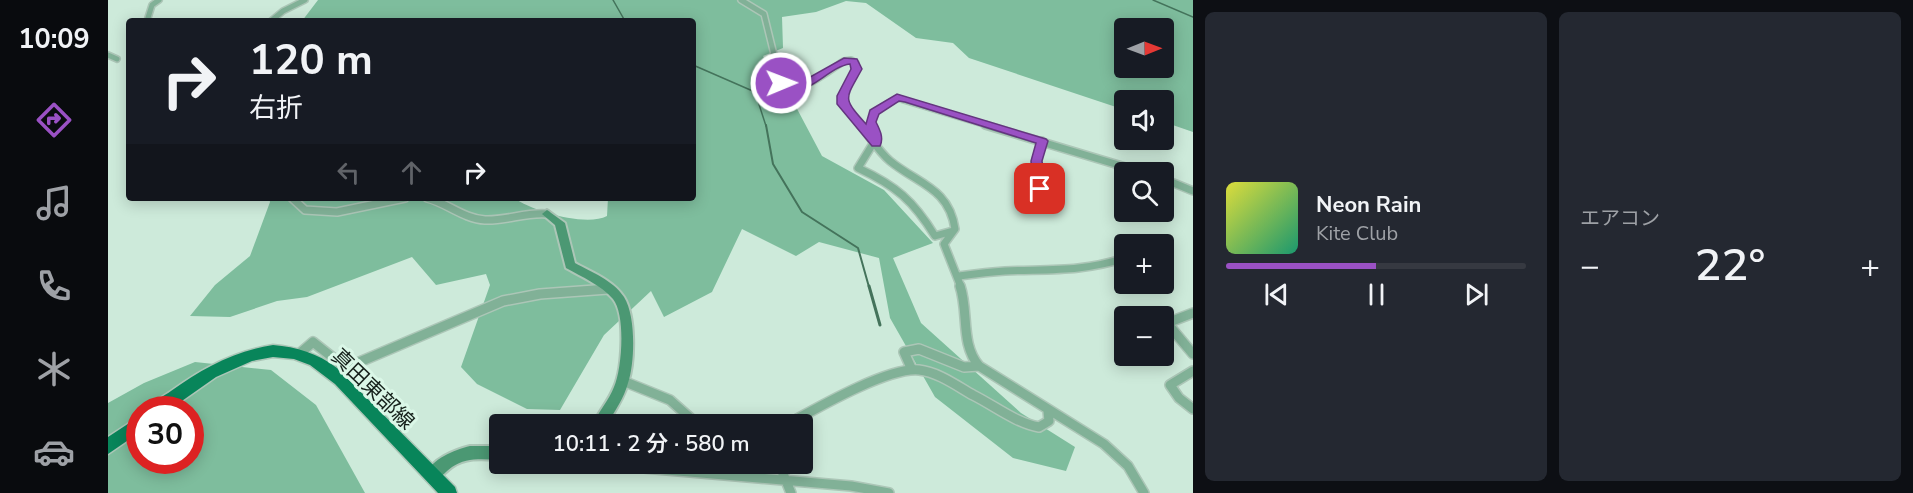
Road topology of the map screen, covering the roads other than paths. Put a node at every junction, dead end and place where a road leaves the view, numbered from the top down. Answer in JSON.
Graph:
{"nodes":[{"id":1,"x":159,"y":0,"type":"edge"},
{"id":2,"x":305,"y":0,"type":"edge"},
{"id":3,"x":741,"y":0,"type":"edge"},
{"id":4,"x":148,"y":18,"type":"edge"},
{"id":5,"x":275,"y":18,"type":"edge"},
{"id":6,"x":108,"y":55,"type":"edge"},
{"id":7,"x":117,"y":59,"type":"dead end"},
{"id":8,"x":1042,"y":141,"type":"junction"},
{"id":9,"x":876,"y":143,"type":"junction"},
{"id":10,"x":1114,"y":163,"type":"edge"},
{"id":11,"x":1174,"y":183,"type":"edge"},
{"id":12,"x":1040,"y":189,"type":"dead end"},
{"id":13,"x":1193,"y":191,"type":"edge"},
{"id":14,"x":295,"y":201,"type":"edge"},
{"id":15,"x":390,"y":201,"type":"edge"},
{"id":16,"x":433,"y":201,"type":"edge"},
{"id":17,"x":547,"y":214,"type":"joint"},
{"id":18,"x":953,"y":231,"type":"junction"},
{"id":19,"x":1114,"y":262,"type":"edge"},
{"id":20,"x":958,"y":276,"type":"junction"},
{"id":21,"x":608,"y":289,"type":"junction"},
{"id":22,"x":1193,"y":313,"type":"edge"},
{"id":23,"x":1193,"y":354,"type":"edge"},
{"id":24,"x":298,"y":355,"type":"junction"},
{"id":25,"x":979,"y":366,"type":"junction"},
{"id":26,"x":912,"y":370,"type":"junction"},
{"id":27,"x":1193,"y":371,"type":"edge"},
{"id":28,"x":623,"y":381,"type":"junction"},
{"id":29,"x":176,"y":396,"type":"edge"},
{"id":30,"x":1193,"y":409,"type":"edge"},
{"id":31,"x":1048,"y":411,"type":"junction"},
{"id":32,"x":605,"y":414,"type":"edge"},
{"id":33,"x":686,"y":414,"type":"edge"},
{"id":34,"x":806,"y":414,"type":"edge"},
{"id":35,"x":126,"y":433,"type":"edge"},
{"id":36,"x":108,"y":446,"type":"edge"},
{"id":37,"x":489,"y":453,"type":"edge"},
{"id":38,"x":752,"y":474,"type":"edge"},
{"id":39,"x":784,"y":474,"type":"edge"},
{"id":40,"x":432,"y":475,"type":"junction"},
{"id":41,"x":788,"y":482,"type":"junction"},
{"id":42,"x":449,"y":493,"type":"edge"},
{"id":43,"x":791,"y":493,"type":"edge"},
{"id":44,"x":889,"y":493,"type":"edge"},
{"id":45,"x":1144,"y":493,"type":"edge"}],
"edges":[{"from":1,"to":4,"type":"street"},
{"from":2,"to":5,"type":"street"},
{"from":3,"to":9,"type":"street"},
{"from":6,"to":7,"type":"street"},
{"from":8,"to":9,"type":"street"},
{"from":8,"to":10,"type":"street"},
{"from":8,"to":12,"type":"street"},
{"from":9,"to":18,"type":"street"},
{"from":9,"to":18,"type":"street"},
{"from":11,"to":13,"type":"street"},
{"from":14,"to":15,"type":"street"},
{"from":16,"to":17,"type":"street"},
{"from":17,"to":21,"type":"street"},
{"from":18,"to":20,"type":"street"},
{"from":19,"to":20,"type":"street"},
{"from":20,"to":25,"type":"street"},
{"from":21,"to":24,"type":"street"},
{"from":21,"to":28,"type":"street"},
{"from":22,"to":23,"type":"street"},
{"from":24,"to":29,"type":"main road","name":"真田東部線"},
{"from":24,"to":40,"type":"main road","name":"真田東部線"},
{"from":25,"to":26,"type":"street"},
{"from":25,"to":31,"type":"street"},
{"from":26,"to":31,"type":"street"},
{"from":26,"to":34,"type":"street"},
{"from":27,"to":30,"type":"street"},
{"from":28,"to":32,"type":"street"},
{"from":28,"to":33,"type":"street"},
{"from":31,"to":45,"type":"street"},
{"from":35,"to":36,"type":"main road"},
{"from":37,"to":40,"type":"street"},
{"from":38,"to":41,"type":"street"},
{"from":39,"to":41,"type":"street"},
{"from":40,"to":42,"type":"main road","name":"真田東部線"},
{"from":41,"to":43,"type":"street"},
{"from":41,"to":44,"type":"street"}]}
